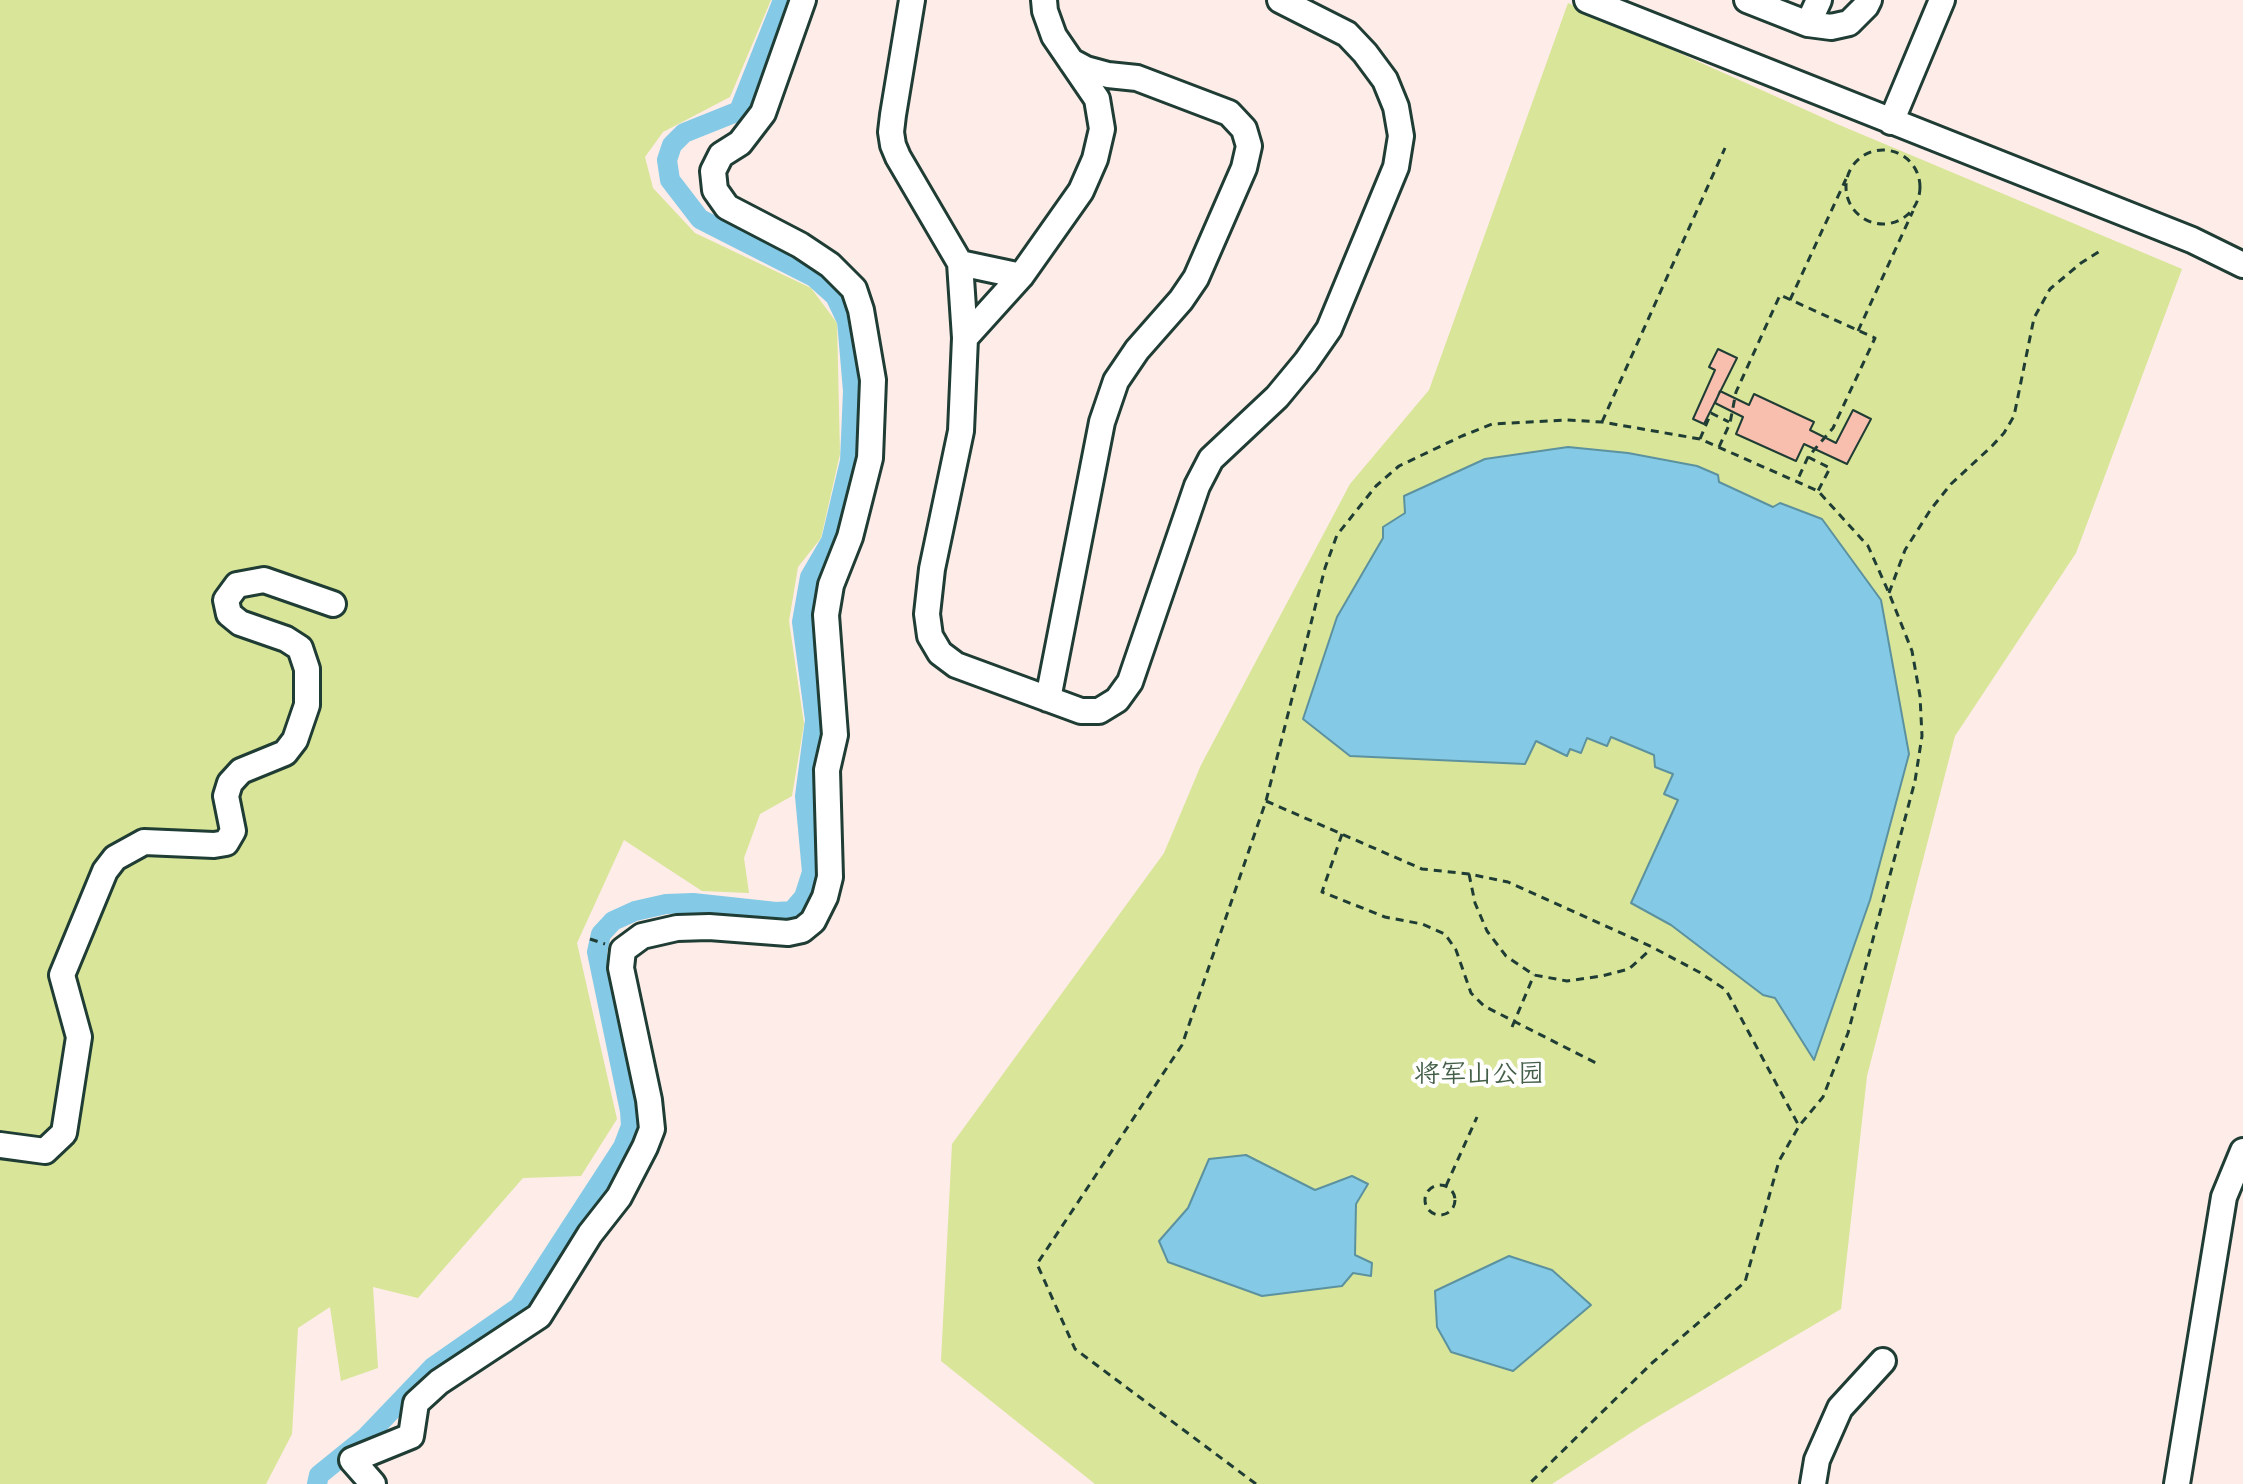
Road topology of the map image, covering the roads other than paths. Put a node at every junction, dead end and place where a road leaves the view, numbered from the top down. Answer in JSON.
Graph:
{"nodes":[{"id":1,"x":803,"y":0,"type":"edge"},
{"id":2,"x":912,"y":0,"type":"edge"},
{"id":3,"x":1044,"y":0,"type":"edge"},
{"id":4,"x":1280,"y":0,"type":"edge"},
{"id":5,"x":1587,"y":0,"type":"edge"},
{"id":6,"x":1747,"y":0,"type":"edge"},
{"id":7,"x":1819,"y":0,"type":"edge"},
{"id":8,"x":1869,"y":0,"type":"edge"},
{"id":9,"x":1942,"y":0,"type":"edge"},
{"id":10,"x":1808,"y":24,"type":"junction"},
{"id":11,"x":1071,"y":61,"type":"junction"},
{"id":12,"x":1891,"y":122,"type":"junction"},
{"id":13,"x":960,"y":263,"type":"junction"},
{"id":14,"x":2243,"y":265,"type":"edge"},
{"id":15,"x":1021,"y":276,"type":"junction"},
{"id":16,"x":965,"y":338,"type":"junction"},
{"id":17,"x":333,"y":604,"type":"dead end"},
{"id":18,"x":1048,"y":699,"type":"junction"},
{"id":19,"x":0,"y":1145,"type":"edge"},
{"id":20,"x":2243,"y":1151,"type":"edge"},
{"id":21,"x":1883,"y":1361,"type":"dead end"},
{"id":22,"x":373,"y":1484,"type":"edge"},
{"id":23,"x":1813,"y":1484,"type":"edge"},
{"id":24,"x":2177,"y":1484,"type":"edge"}],
"edges":[{"from":1,"to":22,"type":"street"},
{"from":2,"to":13,"type":"street"},
{"from":3,"to":11,"type":"street"},
{"from":4,"to":18,"type":"street"},
{"from":5,"to":12,"type":"street"},
{"from":6,"to":10,"type":"street"},
{"from":7,"to":10,"type":"street"},
{"from":8,"to":10,"type":"street"},
{"from":9,"to":12,"type":"street"},
{"from":11,"to":15,"type":"street"},
{"from":11,"to":18,"type":"street"},
{"from":12,"to":14,"type":"street"},
{"from":13,"to":15,"type":"street"},
{"from":13,"to":16,"type":"street"},
{"from":15,"to":16,"type":"street"},
{"from":16,"to":18,"type":"street"},
{"from":17,"to":19,"type":"street"},
{"from":20,"to":24,"type":"street"},
{"from":21,"to":23,"type":"street"}]}
